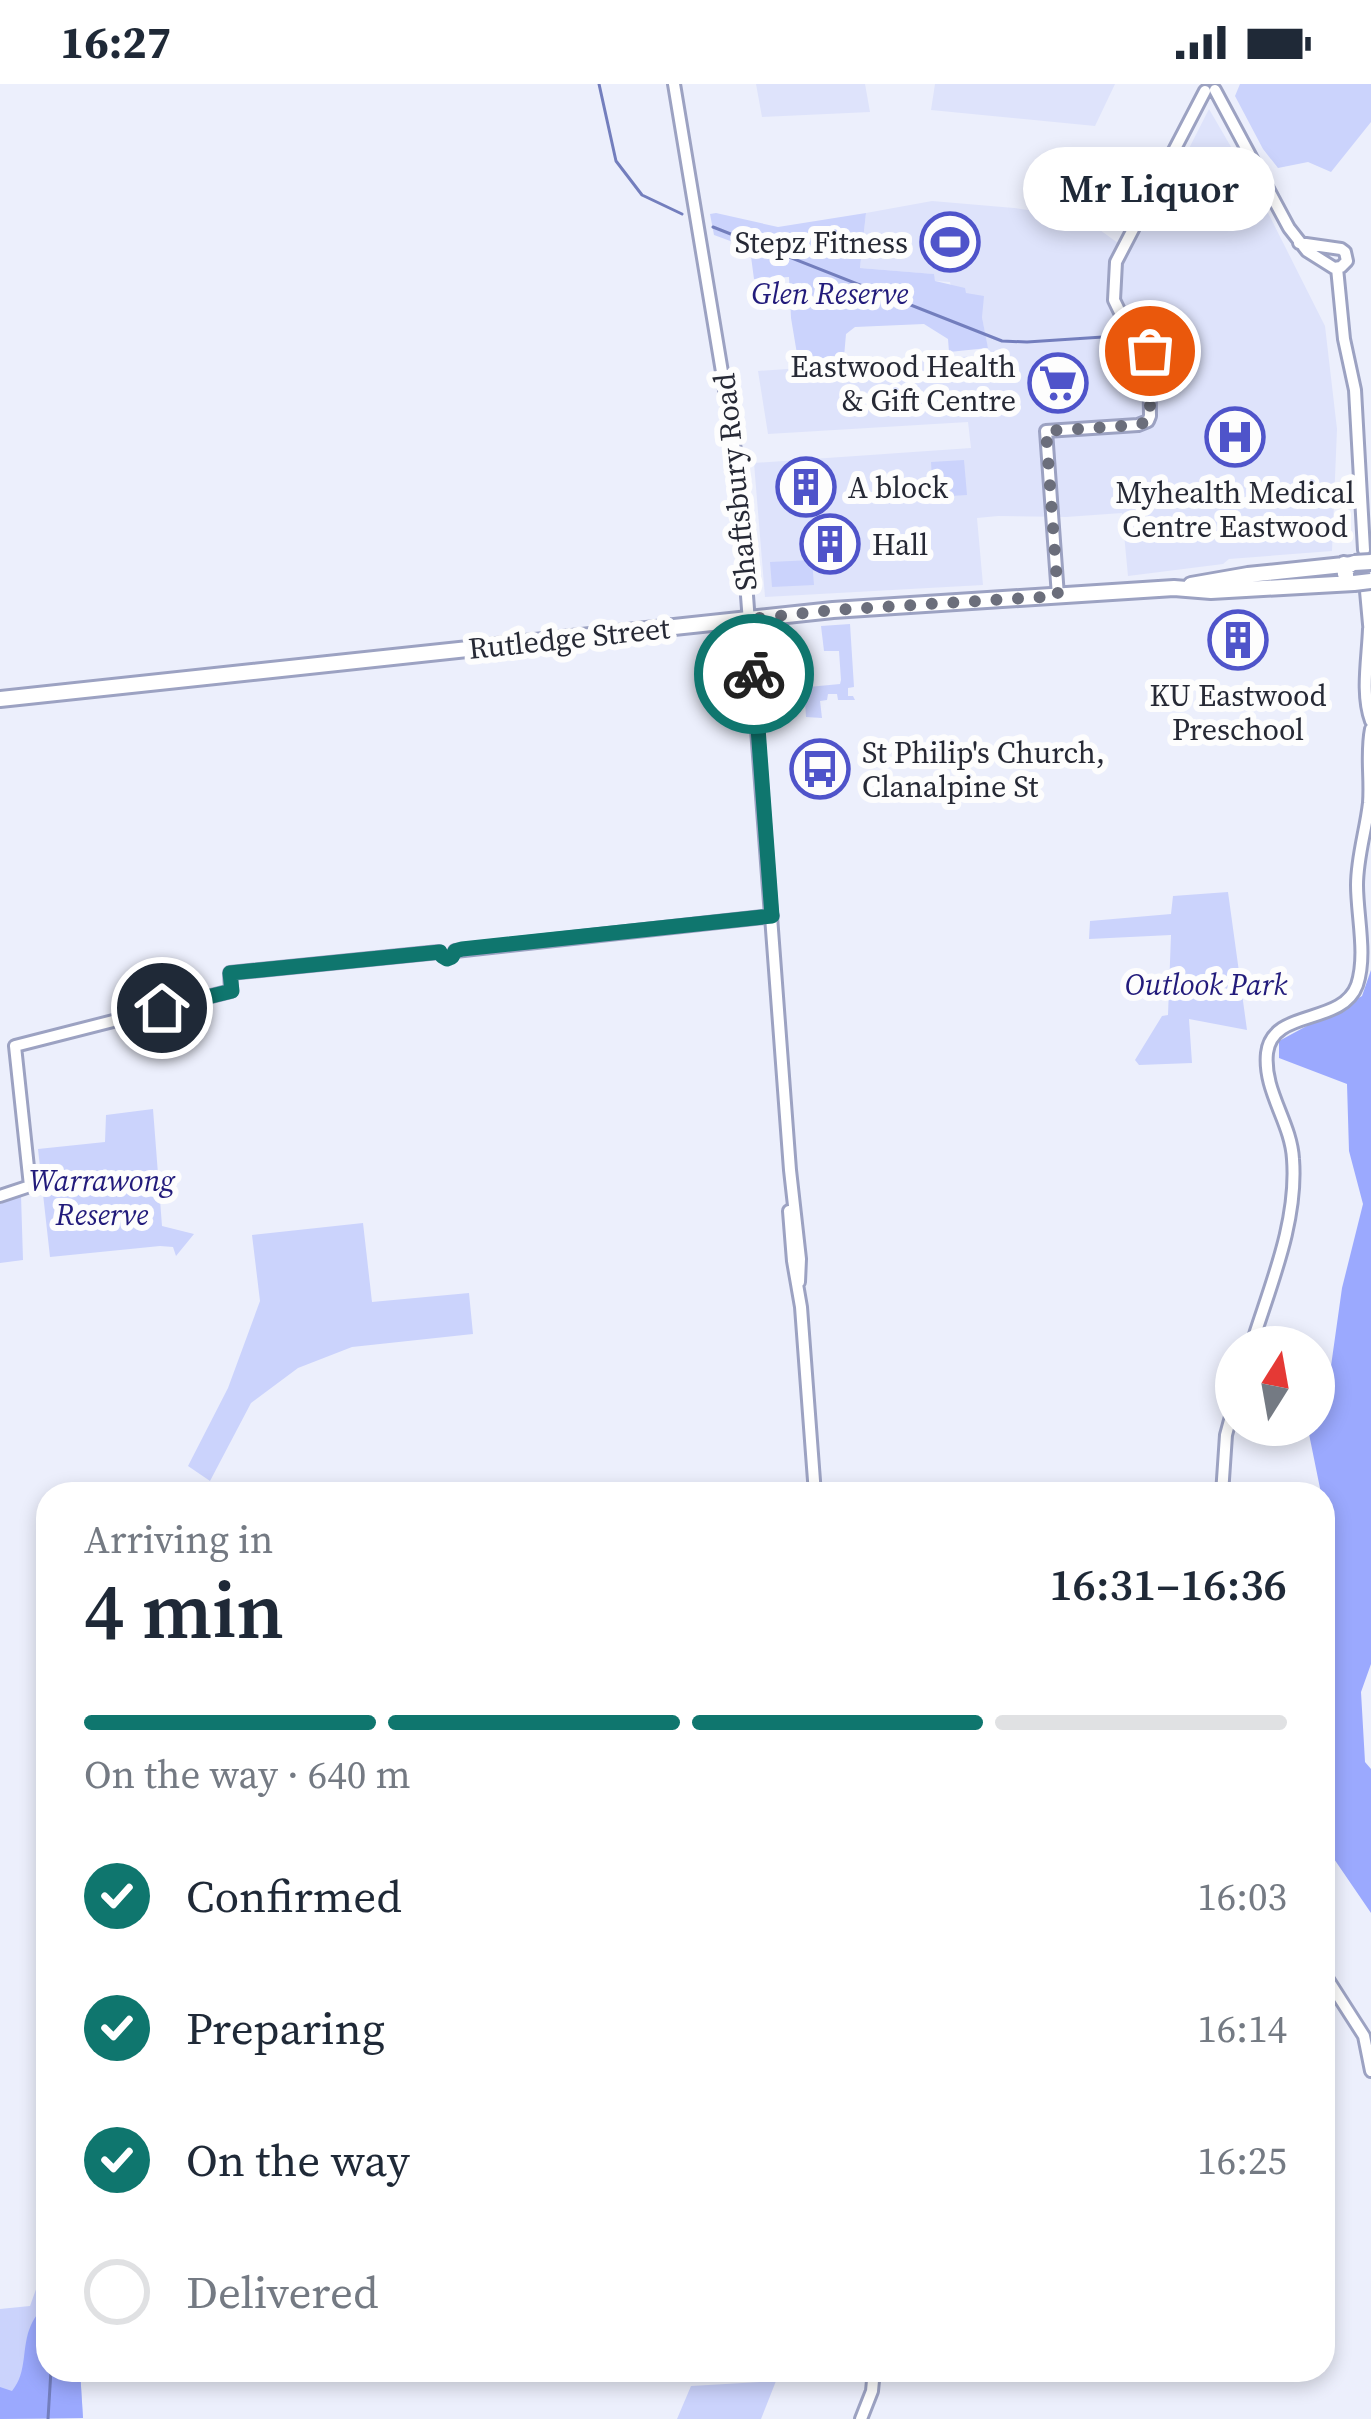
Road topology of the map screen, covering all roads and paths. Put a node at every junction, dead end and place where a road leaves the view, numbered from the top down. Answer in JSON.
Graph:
{"nodes":[{"id":1,"x":674,"y":84,"type":"edge"},
{"id":2,"x":1210,"y":87,"type":"edge"},
{"id":3,"x":1299,"y":243,"type":"junction"},
{"id":4,"x":1333,"y":266,"type":"junction"},
{"id":5,"x":1368,"y":556,"type":"edge"},
{"id":6,"x":1349,"y":564,"type":"junction"},
{"id":7,"x":1364,"y":585,"type":"edge"},
{"id":8,"x":1174,"y":588,"type":"junction"},
{"id":9,"x":1058,"y":596,"type":"junction"},
{"id":10,"x":750,"y":619,"type":"junction"},
{"id":11,"x":1369,"y":629,"type":"edge"},
{"id":12,"x":1371,"y":644,"type":"edge"},
{"id":13,"x":0,"y":699,"type":"edge"},
{"id":14,"x":1371,"y":725,"type":"edge"},
{"id":15,"x":772,"y":916,"type":"junction"},
{"id":16,"x":0,"y":1196,"type":"edge"},
{"id":17,"x":1257,"y":1326,"type":"edge"},
{"id":18,"x":1225,"y":1446,"type":"edge"},
{"id":19,"x":813,"y":1482,"type":"edge"},
{"id":20,"x":1223,"y":1482,"type":"edge"},
{"id":21,"x":1335,"y":1991,"type":"edge"},
{"id":22,"x":1371,"y":2071,"type":"edge"},
{"id":23,"x":873,"y":2382,"type":"edge"},
{"id":24,"x":861,"y":2419,"type":"edge"}],
"edges":[{"from":1,"to":10,"type":"street","name":"Shaftsbury Road"},
{"from":2,"to":3,"type":"street"},
{"from":2,"to":9,"type":"street"},
{"from":3,"to":4,"type":"street"},
{"from":3,"to":4,"type":"street"},
{"from":4,"to":5,"type":"street"},
{"from":5,"to":6,"type":"main road","bridge":true},
{"from":6,"to":7,"type":"main road"},
{"from":6,"to":8,"type":"main road"},
{"from":7,"to":8,"type":"main road","name":"Rutledge Street"},
{"from":7,"to":11,"type":"street"},
{"from":8,"to":9,"type":"main road","name":"Rutledge Street"},
{"from":9,"to":10,"type":"main road","name":"Rutledge Street"},
{"from":10,"to":13,"type":"main road","name":"Rutledge Street"},
{"from":10,"to":15,"type":"street","name":"Shaftsbury Road"},
{"from":11,"to":12,"type":"street"},
{"from":11,"to":14,"type":"street"},
{"from":14,"to":17,"type":"street"},
{"from":15,"to":16,"type":"street"},
{"from":15,"to":19,"type":"street","name":"Shaftsbury Road"},
{"from":18,"to":20,"type":"street"},
{"from":21,"to":22,"type":"street"},
{"from":23,"to":24,"type":"street"}]}
